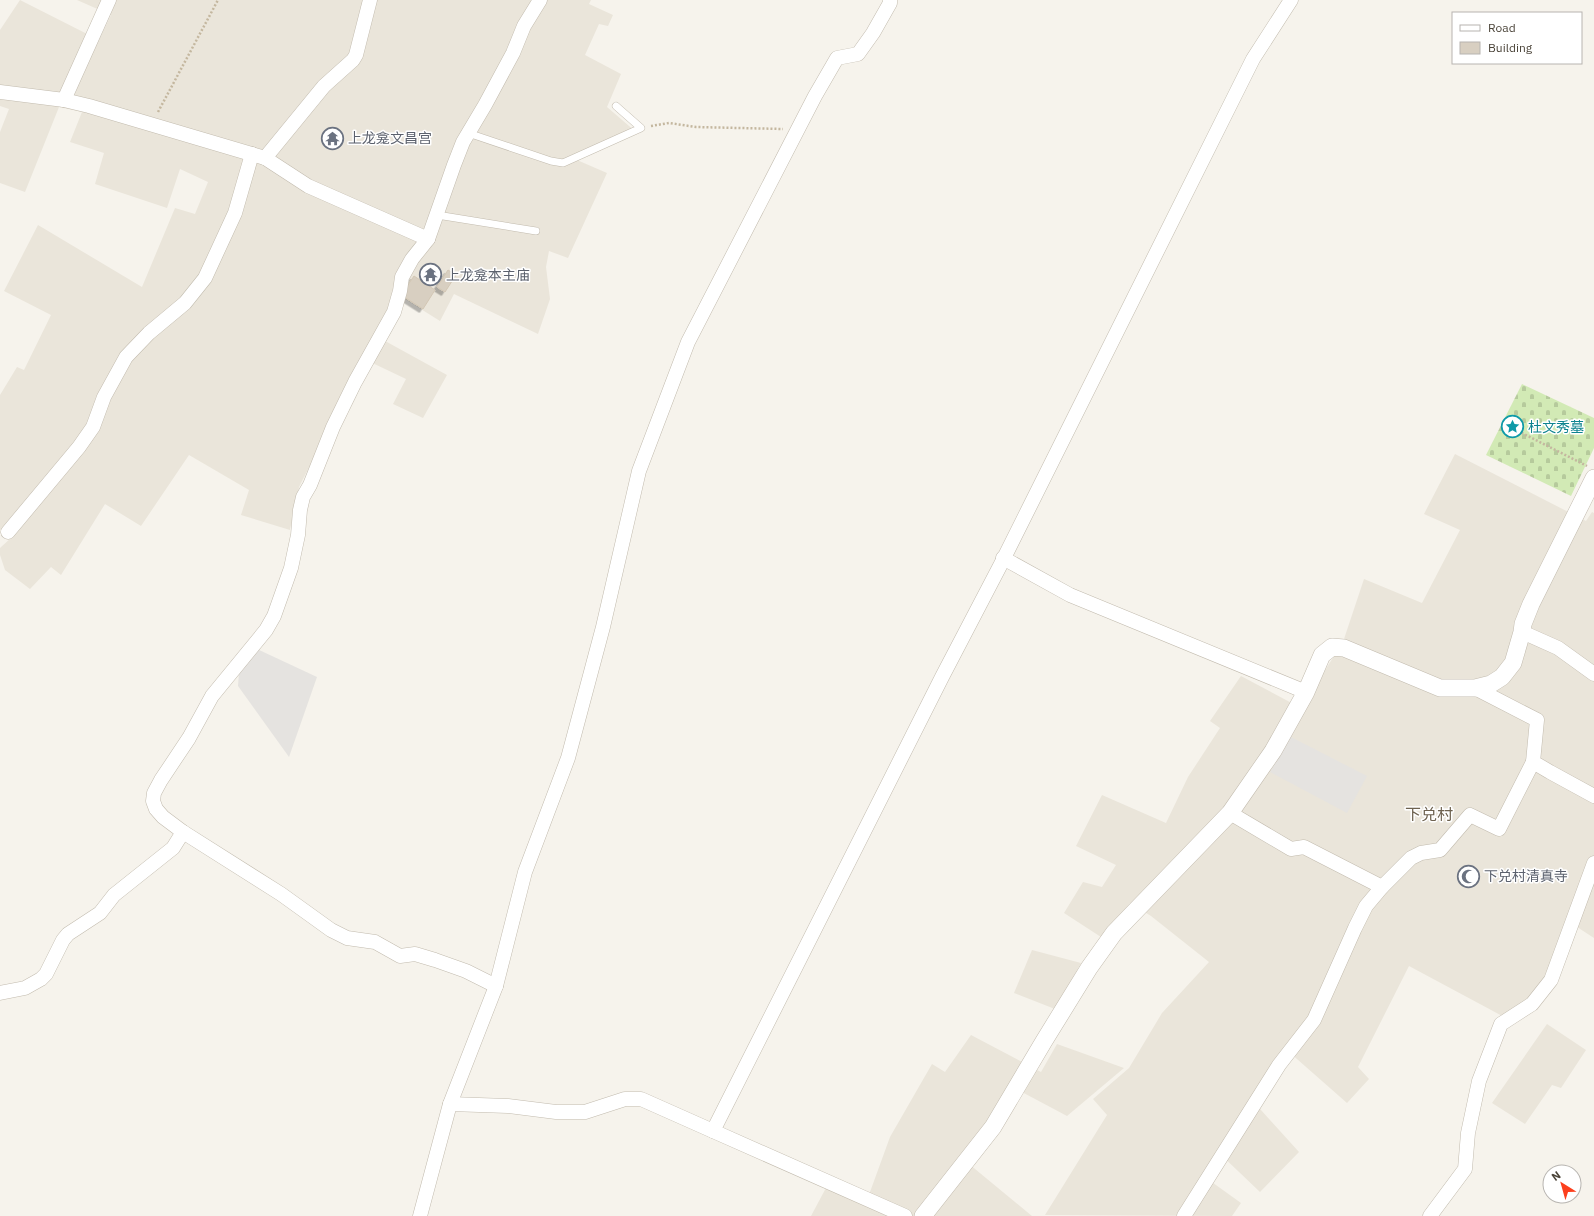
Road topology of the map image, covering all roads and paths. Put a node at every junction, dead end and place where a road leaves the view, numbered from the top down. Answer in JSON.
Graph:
{"nodes":[{"id":1,"x":109,"y":0,"type":"edge"},
{"id":2,"x":218,"y":0,"type":"edge"},
{"id":3,"x":370,"y":0,"type":"edge"},
{"id":4,"x":540,"y":0,"type":"edge"},
{"id":5,"x":890,"y":0,"type":"edge"},
{"id":6,"x":1291,"y":0,"type":"edge"},
{"id":7,"x":0,"y":92,"type":"edge"},
{"id":8,"x":64,"y":100,"type":"junction"},
{"id":9,"x":616,"y":106,"type":"dead end"},
{"id":10,"x":152,"y":123,"type":"junction"},
{"id":11,"x":641,"y":128,"type":"junction"},
{"id":12,"x":798,"y":129,"type":"junction"},
{"id":13,"x":468,"y":133,"type":"junction"},
{"id":14,"x":258,"y":156,"type":"junction"},
{"id":15,"x":437,"y":215,"type":"junction"},
{"id":16,"x":536,"y":231,"type":"dead end"},
{"id":17,"x":428,"y":239,"type":"junction"},
{"id":18,"x":1518,"y":431,"type":"dead end"},
{"id":19,"x":1592,"y":473,"type":"edge"},
{"id":20,"x":8,"y":532,"type":"dead end"},
{"id":21,"x":1003,"y":558,"type":"junction"},
{"id":22,"x":1522,"y":632,"type":"junction"},
{"id":23,"x":1594,"y":674,"type":"edge"},
{"id":24,"x":1475,"y":688,"type":"junction"},
{"id":25,"x":1306,"y":692,"type":"junction"},
{"id":26,"x":1533,"y":762,"type":"junction"},
{"id":27,"x":1594,"y":796,"type":"edge"},
{"id":28,"x":1230,"y":813,"type":"junction"},
{"id":29,"x":183,"y":832,"type":"junction"},
{"id":30,"x":1594,"y":863,"type":"edge"},
{"id":31,"x":1382,"y":887,"type":"junction"},
{"id":32,"x":496,"y":986,"type":"junction"},
{"id":33,"x":0,"y":993,"type":"edge"},
{"id":34,"x":450,"y":1104,"type":"junction"},
{"id":35,"x":713,"y":1131,"type":"junction"},
{"id":36,"x":420,"y":1216,"type":"edge"},
{"id":37,"x":905,"y":1216,"type":"edge"},
{"id":38,"x":923,"y":1216,"type":"edge"},
{"id":39,"x":1184,"y":1216,"type":"edge"},
{"id":40,"x":1430,"y":1216,"type":"edge"}],
"edges":[{"from":1,"to":8,"type":"street"},
{"from":2,"to":10,"type":"path"},
{"from":3,"to":14,"type":"street"},
{"from":4,"to":13,"type":"street"},
{"from":5,"to":12,"type":"street"},
{"from":6,"to":21,"type":"street"},
{"from":7,"to":8,"type":"street"},
{"from":8,"to":10,"type":"street"},
{"from":9,"to":11,"type":"lane"},
{"from":10,"to":14,"type":"street"},
{"from":11,"to":12,"type":"path"},
{"from":11,"to":13,"type":"lane"},
{"from":12,"to":32,"type":"street"},
{"from":13,"to":15,"type":"street"},
{"from":14,"to":17,"type":"street"},
{"from":14,"to":20,"type":"street"},
{"from":15,"to":16,"type":"lane"},
{"from":15,"to":17,"type":"street"},
{"from":17,"to":29,"type":"street"},
{"from":18,"to":19,"type":"path"},
{"from":19,"to":22,"type":"street"},
{"from":21,"to":25,"type":"street"},
{"from":21,"to":35,"type":"street"},
{"from":22,"to":23,"type":"street"},
{"from":22,"to":24,"type":"street"},
{"from":24,"to":25,"type":"street"},
{"from":24,"to":26,"type":"street"},
{"from":25,"to":28,"type":"street"},
{"from":26,"to":27,"type":"street"},
{"from":26,"to":31,"type":"street"},
{"from":28,"to":31,"type":"street"},
{"from":28,"to":38,"type":"street"},
{"from":29,"to":32,"type":"street"},
{"from":29,"to":33,"type":"street"},
{"from":30,"to":40,"type":"street"},
{"from":31,"to":39,"type":"street"},
{"from":32,"to":34,"type":"street"},
{"from":34,"to":35,"type":"street"},
{"from":34,"to":36,"type":"street"},
{"from":35,"to":37,"type":"street"}]}
